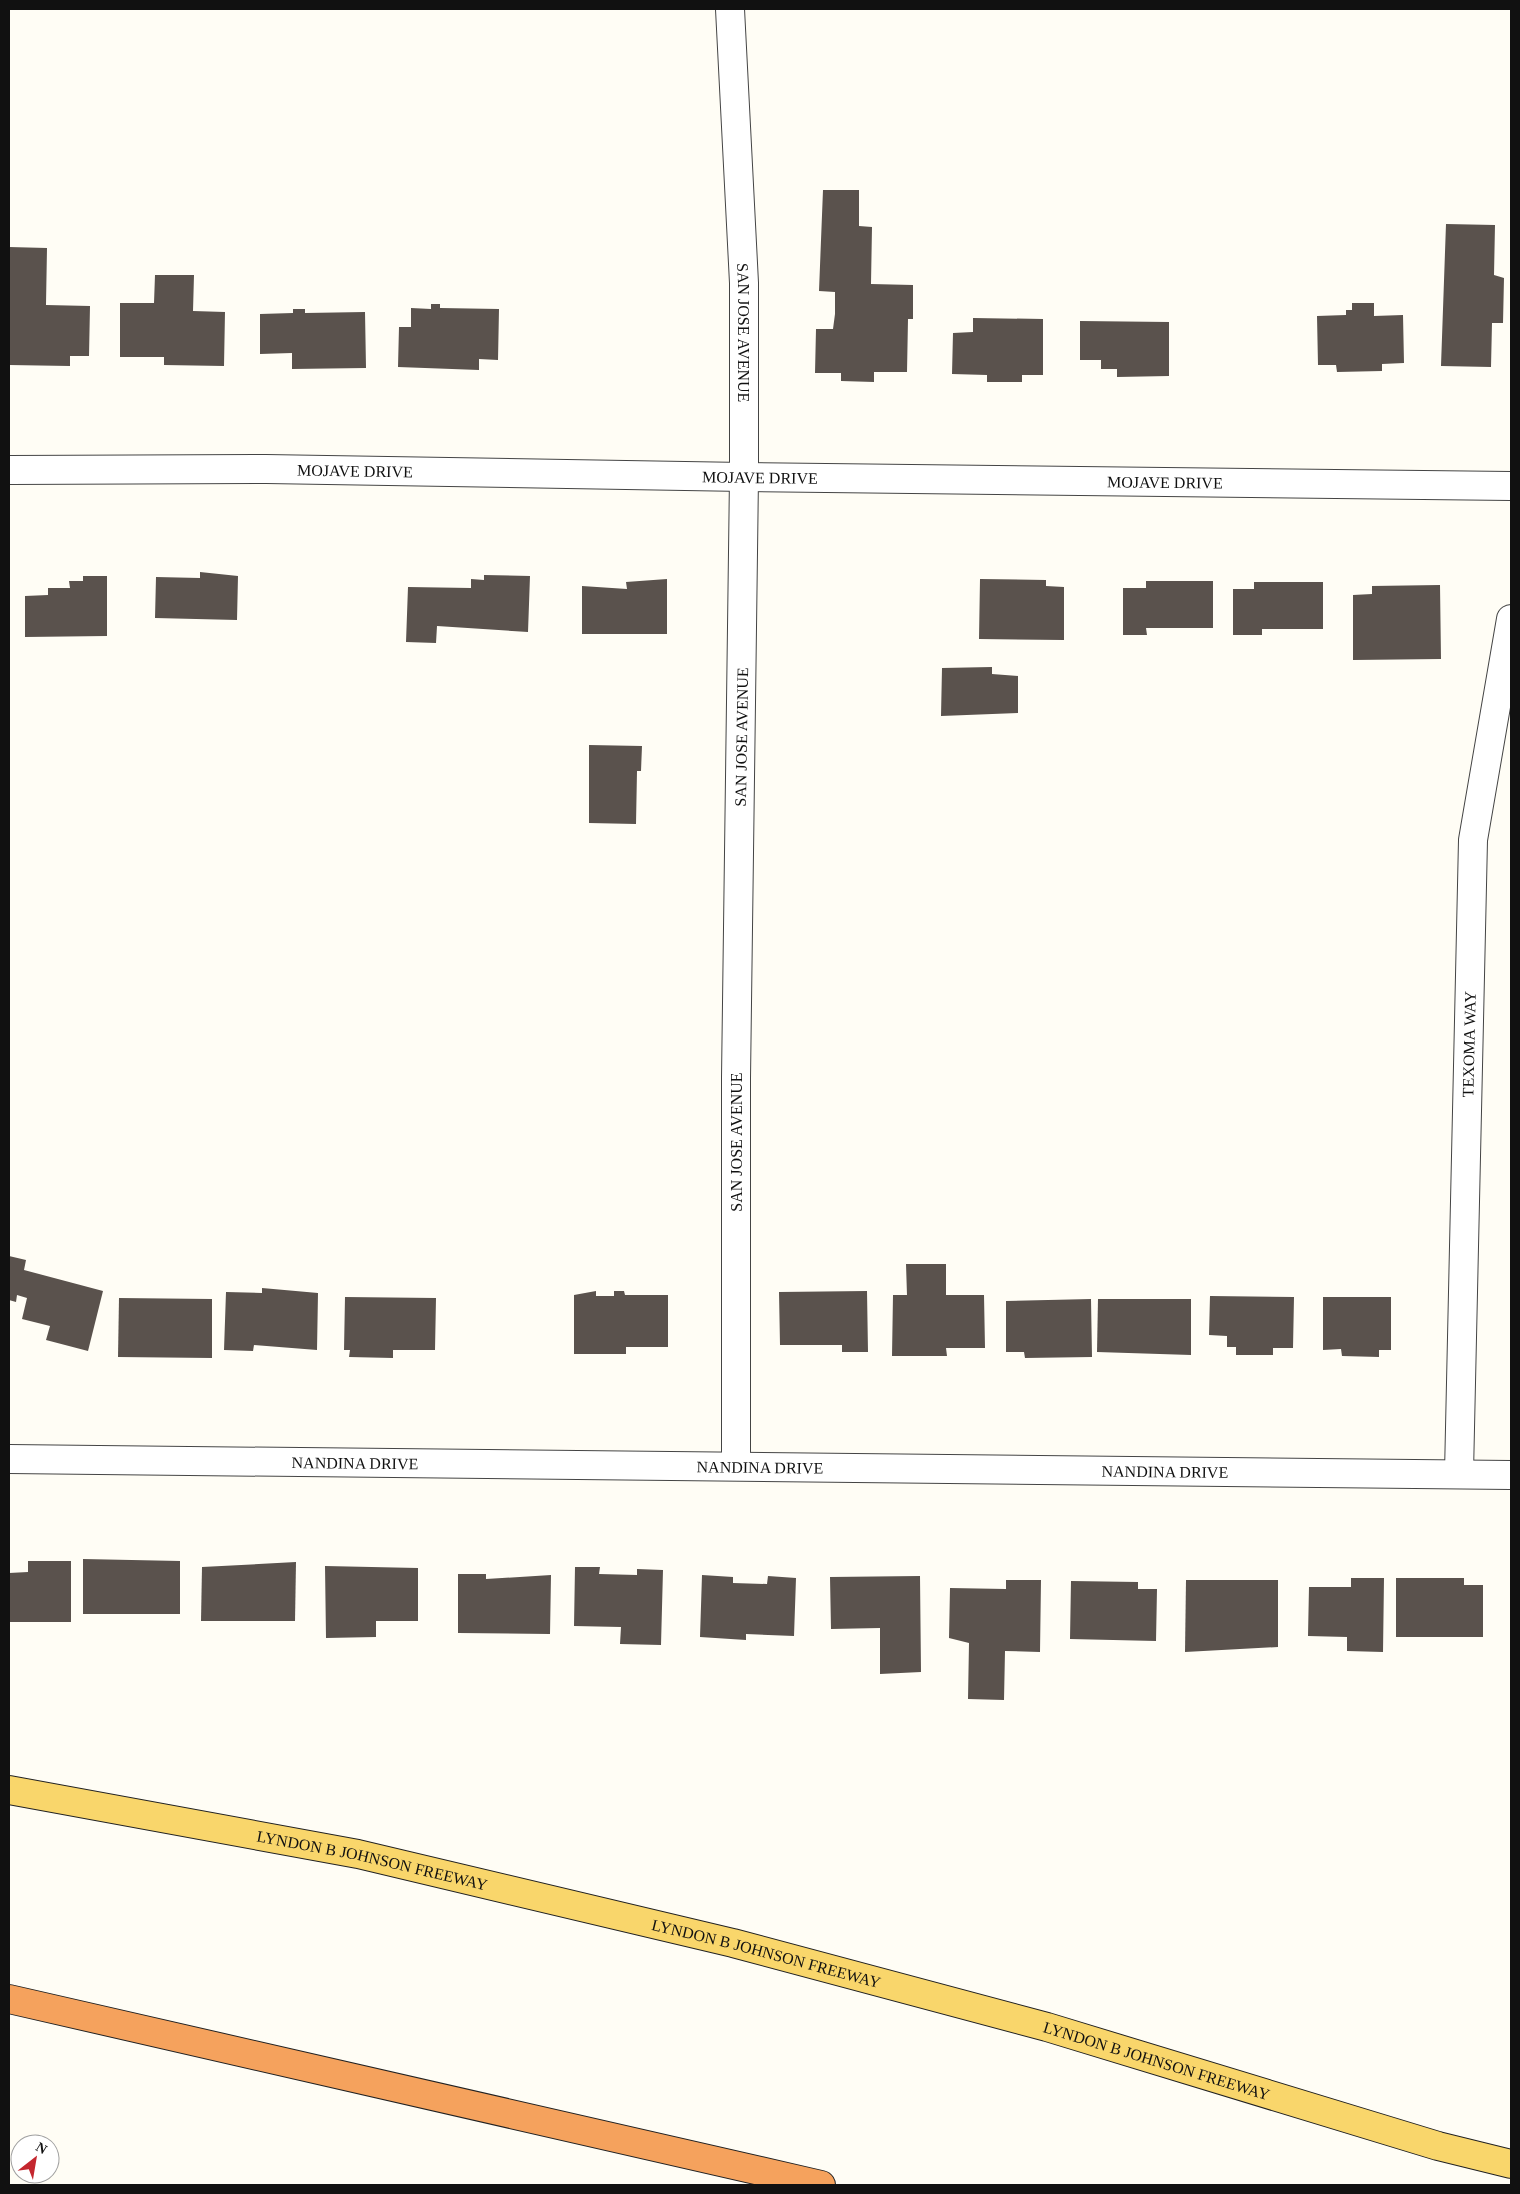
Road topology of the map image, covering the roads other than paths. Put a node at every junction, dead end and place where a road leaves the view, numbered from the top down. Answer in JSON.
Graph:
{"nodes":[{"id":1,"x":730,"y":9,"type":"edge"},
{"id":2,"x":9,"y":470,"type":"edge"},
{"id":3,"x":744,"y":478,"type":"junction"},
{"id":4,"x":1511,"y":486,"type":"edge"},
{"id":5,"x":1511,"y":619,"type":"edge"},
{"id":6,"x":9,"y":1459,"type":"edge"},
{"id":7,"x":736,"y":1466,"type":"junction"},
{"id":8,"x":1459,"y":1473,"type":"junction"},
{"id":9,"x":1511,"y":1475,"type":"edge"},
{"id":10,"x":9,"y":1790,"type":"edge"},
{"id":11,"x":9,"y":1999,"type":"edge"},
{"id":12,"x":1511,"y":2164,"type":"edge"},
{"id":13,"x":821,"y":2185,"type":"edge"}],
"edges":[{"from":1,"to":3,"type":"street","name":"SAN JOSE AVENUE"},
{"from":2,"to":3,"type":"street","name":"MOJAVE DRIVE"},
{"from":3,"to":4,"type":"street","name":"MOJAVE DRIVE"},
{"from":3,"to":7,"type":"street","name":"SAN JOSE AVENUE"},
{"from":5,"to":8,"type":"street","name":"TEXOMA WAY"},
{"from":6,"to":7,"type":"street","name":"NANDINA DRIVE"},
{"from":7,"to":8,"type":"street","name":"NANDINA DRIVE"},
{"from":8,"to":9,"type":"street","name":"NANDINA DRIVE"},
{"from":10,"to":12,"type":"main road","name":"LYNDON B JOHNSON FREEWAY"},
{"from":11,"to":13,"type":"highway"}]}
